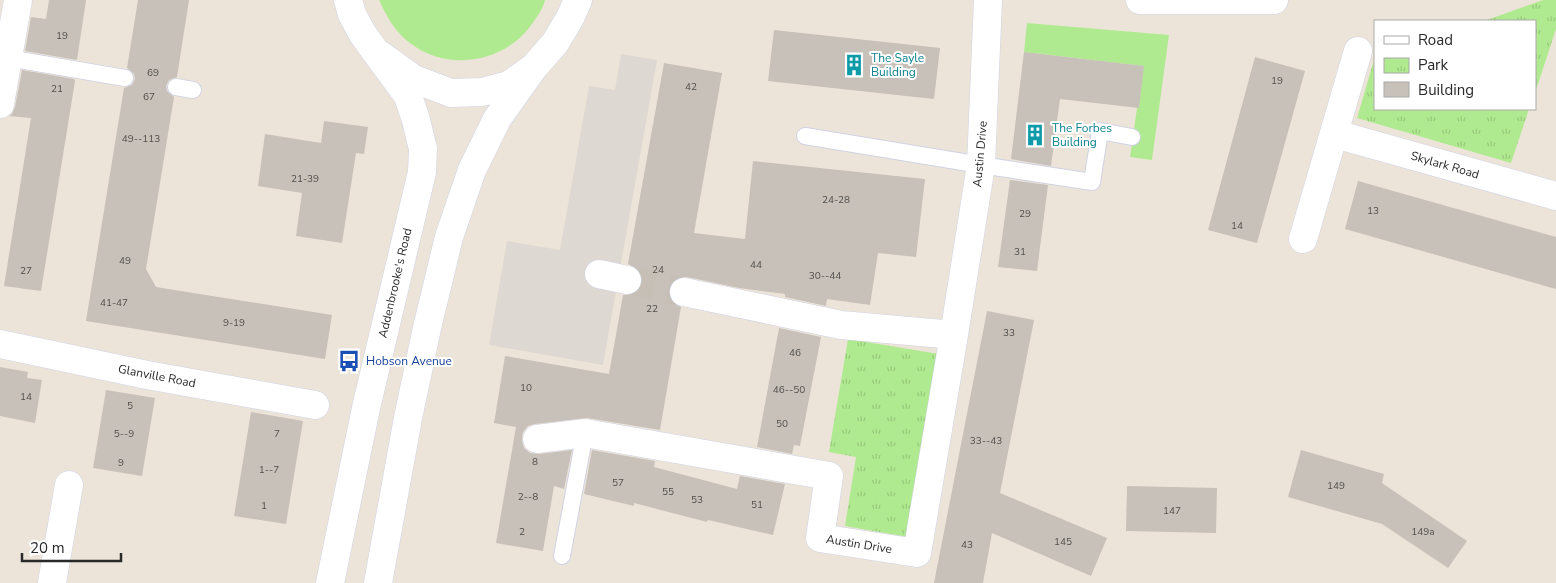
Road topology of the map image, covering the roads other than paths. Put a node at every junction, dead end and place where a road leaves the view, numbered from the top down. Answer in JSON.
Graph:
{"nodes":[{"id":1,"x":18,"y":0,"type":"edge"},
{"id":2,"x":348,"y":0,"type":"edge"},
{"id":3,"x":595,"y":0,"type":"edge"},
{"id":4,"x":988,"y":0,"type":"edge"},
{"id":5,"x":1140,"y":0,"type":"edge"},
{"id":6,"x":1274,"y":0,"type":"edge"},
{"id":7,"x":574,"y":9,"type":"edge"},
{"id":8,"x":1358,"y":50,"type":"dead end"},
{"id":9,"x":375,"y":51,"type":"junction"},
{"id":10,"x":8,"y":58,"type":"junction"},
{"id":11,"x":534,"y":67,"type":"junction"},
{"id":12,"x":125,"y":78,"type":"dead end"},
{"id":13,"x":176,"y":87,"type":"dead end"},
{"id":14,"x":193,"y":90,"type":"dead end"},
{"id":15,"x":0,"y":104,"type":"edge"},
{"id":16,"x":1335,"y":134,"type":"junction"},
{"id":17,"x":805,"y":136,"type":"dead end"},
{"id":18,"x":1132,"y":136,"type":"dead end"},
{"id":19,"x":981,"y":165,"type":"junction"},
{"id":20,"x":1556,"y":196,"type":"edge"},
{"id":21,"x":1303,"y":239,"type":"dead end"},
{"id":22,"x":599,"y":274,"type":"dead end"},
{"id":23,"x":626,"y":280,"type":"tunnel mouth"},
{"id":24,"x":684,"y":292,"type":"tunnel mouth"},
{"id":25,"x":954,"y":336,"type":"junction"},
{"id":26,"x":0,"y":344,"type":"edge"},
{"id":27,"x":315,"y":405,"type":"dead end"},
{"id":28,"x":585,"y":433,"type":"junction"},
{"id":29,"x":537,"y":439,"type":"dead end"},
{"id":30,"x":69,"y":485,"type":"dead end"},
{"id":31,"x":562,"y":556,"type":"dead end"},
{"id":32,"x":52,"y":583,"type":"edge"},
{"id":33,"x":330,"y":583,"type":"edge"},
{"id":34,"x":378,"y":583,"type":"edge"}],
"edges":[{"from":1,"to":10,"type":"street"},
{"from":2,"to":9,"type":"street","name":"Addenbrooke's Road"},
{"from":3,"to":7,"type":"street"},
{"from":4,"to":19,"type":"street","name":"Austin Drive"},
{"from":5,"to":6,"type":"street"},
{"from":7,"to":11,"type":"street"},
{"from":8,"to":16,"type":"street"},
{"from":9,"to":11,"type":"street"},
{"from":9,"to":33,"type":"street","name":"Addenbrooke's Road"},
{"from":10,"to":12,"type":"lane"},
{"from":10,"to":15,"type":"street"},
{"from":11,"to":34,"type":"street"},
{"from":13,"to":14,"type":"lane"},
{"from":16,"to":20,"type":"street","name":"Skylark Road"},
{"from":16,"to":21,"type":"street"},
{"from":17,"to":19,"type":"lane"},
{"from":18,"to":19,"type":"lane"},
{"from":19,"to":25,"type":"street","name":"Austin Drive"},
{"from":22,"to":23,"type":"street"},
{"from":24,"to":25,"type":"street"},
{"from":25,"to":28,"type":"street","name":"Austin Drive"},
{"from":26,"to":27,"type":"street","name":"Glanville Road"},
{"from":28,"to":29,"type":"street","name":"Austin Drive"},
{"from":28,"to":31,"type":"lane"},
{"from":30,"to":32,"type":"street"}]}
